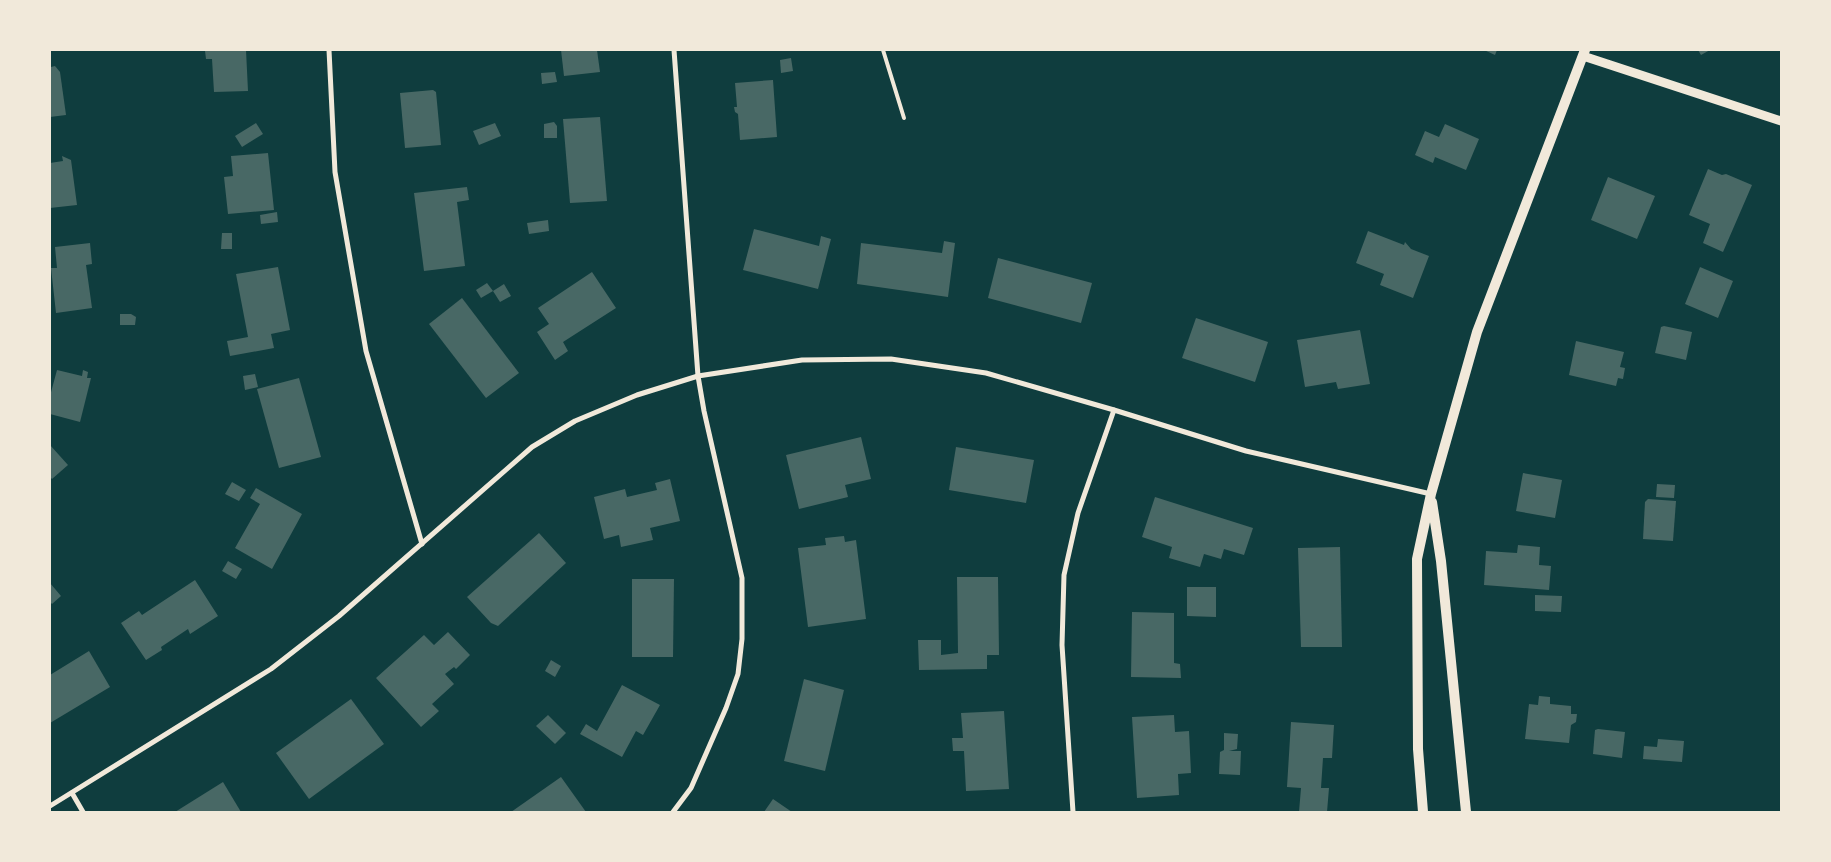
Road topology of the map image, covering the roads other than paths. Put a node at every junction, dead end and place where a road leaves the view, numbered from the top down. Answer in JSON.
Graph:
{"nodes":[{"id":1,"x":329,"y":50,"type":"edge"},
{"id":2,"x":674,"y":50,"type":"edge"},
{"id":3,"x":884,"y":50,"type":"edge"},
{"id":4,"x":1584,"y":53,"type":"edge"},
{"id":5,"x":904,"y":118,"type":"dead end"},
{"id":6,"x":1781,"y":121,"type":"edge"},
{"id":7,"x":698,"y":376,"type":"junction"},
{"id":8,"x":1114,"y":410,"type":"junction"},
{"id":9,"x":1431,"y":494,"type":"junction"},
{"id":10,"x":422,"y":544,"type":"junction"},
{"id":11,"x":72,"y":794,"type":"junction"},
{"id":12,"x":50,"y":806,"type":"edge"},
{"id":13,"x":83,"y":812,"type":"edge"},
{"id":14,"x":674,"y":812,"type":"edge"},
{"id":15,"x":1073,"y":812,"type":"edge"},
{"id":16,"x":1423,"y":812,"type":"edge"},
{"id":17,"x":1466,"y":812,"type":"edge"}],
"edges":[{"from":1,"to":10,"type":"street"},
{"from":2,"to":7,"type":"street"},
{"from":3,"to":5,"type":"lane"},
{"from":4,"to":6,"type":"street"},
{"from":4,"to":9,"type":"main road"},
{"from":7,"to":8,"type":"street"},
{"from":7,"to":10,"type":"street"},
{"from":7,"to":14,"type":"street"},
{"from":8,"to":9,"type":"street"},
{"from":8,"to":15,"type":"street"},
{"from":9,"to":16,"type":"main road"},
{"from":9,"to":17,"type":"main road"},
{"from":10,"to":11,"type":"street"},
{"from":11,"to":12,"type":"street"},
{"from":11,"to":13,"type":"street"}]}
